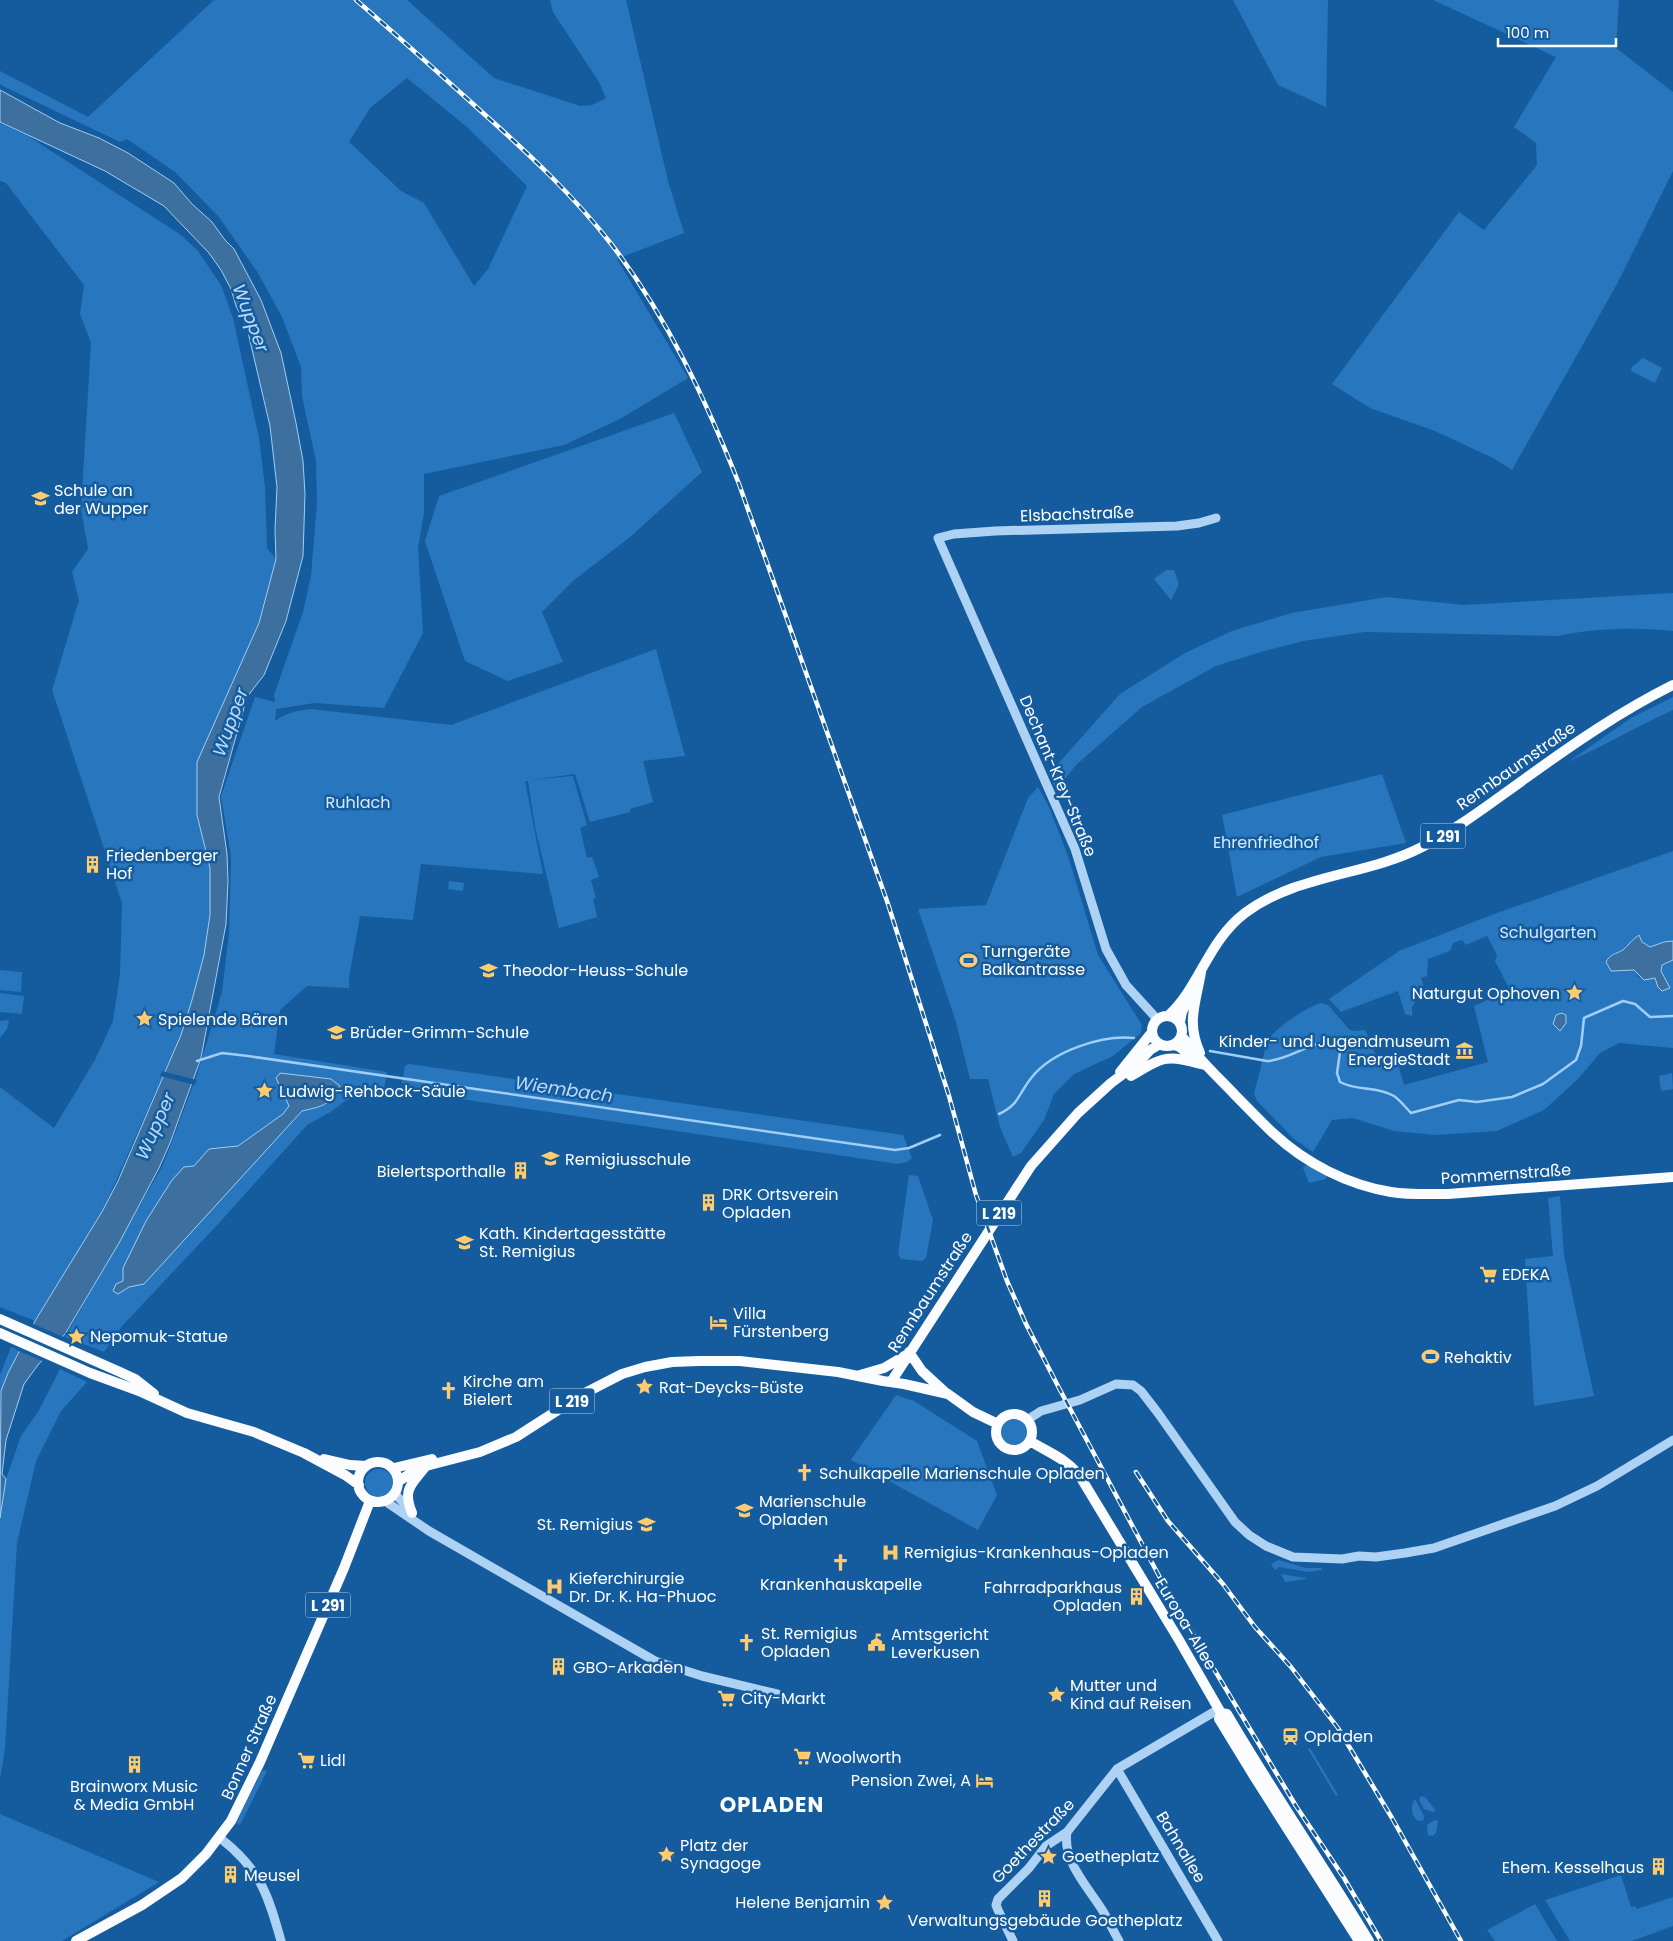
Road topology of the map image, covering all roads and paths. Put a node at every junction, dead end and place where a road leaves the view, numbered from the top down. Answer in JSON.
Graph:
{"nodes":[{"id":1,"x":1216,"y":518,"type":"dead end"},
{"id":2,"x":938,"y":538,"type":"joint"},
{"id":3,"x":1673,"y":685,"type":"edge"},
{"id":4,"x":1202,"y":969,"type":"junction"},
{"id":5,"x":1169,"y":1015,"type":"junction"},
{"id":6,"x":1157,"y":1019,"type":"junction"},
{"id":7,"x":1180,"y":1022,"type":"junction"},
{"id":8,"x":1152,"y":1032,"type":"junction"},
{"id":9,"x":1182,"y":1036,"type":"junction"},
{"id":10,"x":1160,"y":1044,"type":"junction"},
{"id":11,"x":1173,"y":1045,"type":"junction"},
{"id":12,"x":1205,"y":1065,"type":"junction"},
{"id":13,"x":1111,"y":1083,"type":"junction"},
{"id":14,"x":1673,"y":1177,"type":"edge"},
{"id":15,"x":0,"y":1319,"type":"edge"},
{"id":16,"x":0,"y":1333,"type":"edge"},
{"id":17,"x":909,"y":1352,"type":"junction"},
{"id":18,"x":857,"y":1376,"type":"junction"},
{"id":19,"x":891,"y":1382,"type":"junction"},
{"id":20,"x":948,"y":1394,"type":"junction"},
{"id":21,"x":160,"y":1400,"type":"junction"},
{"id":22,"x":1027,"y":1420,"type":"junction"},
{"id":23,"x":998,"y":1424,"type":"junction"},
{"id":24,"x":1673,"y":1440,"type":"edge"},
{"id":25,"x":1030,"y":1441,"type":"junction"},
{"id":26,"x":304,"y":1453,"type":"junction"},
{"id":27,"x":463,"y":1457,"type":"junction"},
{"id":28,"x":366,"y":1466,"type":"junction"},
{"id":29,"x":426,"y":1466,"type":"junction"},
{"id":30,"x":394,"y":1468,"type":"junction"},
{"id":31,"x":399,"y":1482,"type":"junction"},
{"id":32,"x":359,"y":1485,"type":"junction"},
{"id":33,"x":395,"y":1494,"type":"junction"},
{"id":34,"x":370,"y":1501,"type":"junction"},
{"id":35,"x":385,"y":1501,"type":"junction"},
{"id":36,"x":412,"y":1512,"type":"junction"},
{"id":37,"x":429,"y":1531,"type":"junction"},
{"id":38,"x":784,"y":1698,"type":"dead end"},
{"id":39,"x":1220,"y":1711,"type":"junction"},
{"id":40,"x":1117,"y":1769,"type":"junction"},
{"id":41,"x":1067,"y":1832,"type":"junction"},
{"id":42,"x":220,"y":1838,"type":"junction"},
{"id":43,"x":76,"y":1941,"type":"edge"},
{"id":44,"x":281,"y":1941,"type":"edge"},
{"id":45,"x":1013,"y":1941,"type":"edge"},
{"id":46,"x":1119,"y":1941,"type":"edge"},
{"id":47,"x":1218,"y":1941,"type":"edge"},
{"id":48,"x":1359,"y":1941,"type":"edge"},
{"id":49,"x":1369,"y":1941,"type":"edge"}],
"edges":[{"from":1,"to":2,"type":"street","name":"Elsbachstraße"},
{"from":2,"to":6,"type":"street","name":"Dechant-Krey-Straße"},
{"from":3,"to":4,"type":"main road","name":"Rennbaumstraße","number":"L 291"},
{"from":4,"to":5,"type":"main road","name":"Rennbaumstraße","number":"L 291"},
{"from":4,"to":7,"type":"main road","name":"Rennbaumstraße","number":"L 291"},
{"from":4,"to":12,"type":"main road"},
{"from":5,"to":6,"type":"main road"},
{"from":5,"to":7,"type":"main road"},
{"from":6,"to":8,"type":"main road"},
{"from":7,"to":9,"type":"main road"},
{"from":8,"to":10,"type":"main road"},
{"from":8,"to":13,"type":"main road","name":"Rennbaumstraße","number":"L 219"},
{"from":9,"to":11,"type":"main road"},
{"from":9,"to":12,"type":"main road"},
{"from":10,"to":11,"type":"main road"},
{"from":10,"to":13,"type":"main road","name":"Rennbaumstraße","number":"L 219"},
{"from":11,"to":12,"type":"main road"},
{"from":12,"to":13,"type":"main road","number":"L 219"},
{"from":12,"to":14,"type":"main road","name":"Pommernstraße"},
{"from":13,"to":17,"type":"main road","name":"Rennbaumstraße","number":"L 219"},
{"from":15,"to":21,"type":"main road","number":"L 219"},
{"from":16,"to":21,"type":"main road","number":"L 219"},
{"from":17,"to":18,"type":"main road","number":"L 219"},
{"from":17,"to":19,"type":"main road","name":"Rennbaumstraße","number":"L 219"},
{"from":17,"to":20,"type":"main road"},
{"from":18,"to":19,"type":"main road","number":"L 219"},
{"from":18,"to":27,"type":"main road","number":"L 219"},
{"from":19,"to":20,"type":"main road"},
{"from":20,"to":23,"type":"main road"},
{"from":21,"to":26,"type":"main road","number":"L 219"},
{"from":22,"to":23,"type":"main road"},
{"from":22,"to":24,"type":"street"},
{"from":22,"to":25,"type":"main road"},
{"from":23,"to":25,"type":"main road"},
{"from":25,"to":39,"type":"main road","name":"Europa-Allee"},
{"from":26,"to":28,"type":"main road","number":"L 219"},
{"from":26,"to":32,"type":"main road","number":"L 219"},
{"from":27,"to":29,"type":"main road","number":"L 219"},
{"from":27,"to":30,"type":"main road","number":"L 219"},
{"from":28,"to":30,"type":"main road","number":"L 219"},
{"from":28,"to":32,"type":"main road"},
{"from":29,"to":31,"type":"main road","number":"L 219"},
{"from":29,"to":36,"type":"main road"},
{"from":30,"to":31,"type":"main road"},
{"from":31,"to":33,"type":"main road"},
{"from":32,"to":34,"type":"main road","number":"L 219"},
{"from":33,"to":35,"type":"main road"},
{"from":33,"to":36,"type":"street"},
{"from":34,"to":35,"type":"main road"},
{"from":34,"to":42,"type":"main road","name":"Bonner Straße","number":"L 291"},
{"from":35,"to":37,"type":"street"},
{"from":36,"to":37,"type":"street"},
{"from":37,"to":38,"type":"street"},
{"from":39,"to":40,"type":"street","name":"Goethestraße"},
{"from":39,"to":48,"type":"main road","name":"Europa-Allee"},
{"from":39,"to":49,"type":"main road","name":"Europa-Allee"},
{"from":40,"to":41,"type":"street","name":"Goethestraße"},
{"from":40,"to":47,"type":"street","name":"Bahnallee"},
{"from":41,"to":45,"type":"street","name":"Goethestraße"},
{"from":41,"to":46,"type":"street"},
{"from":42,"to":43,"type":"main road","name":"Bonner Straße","number":"L 291"},
{"from":42,"to":44,"type":"street"}]}
